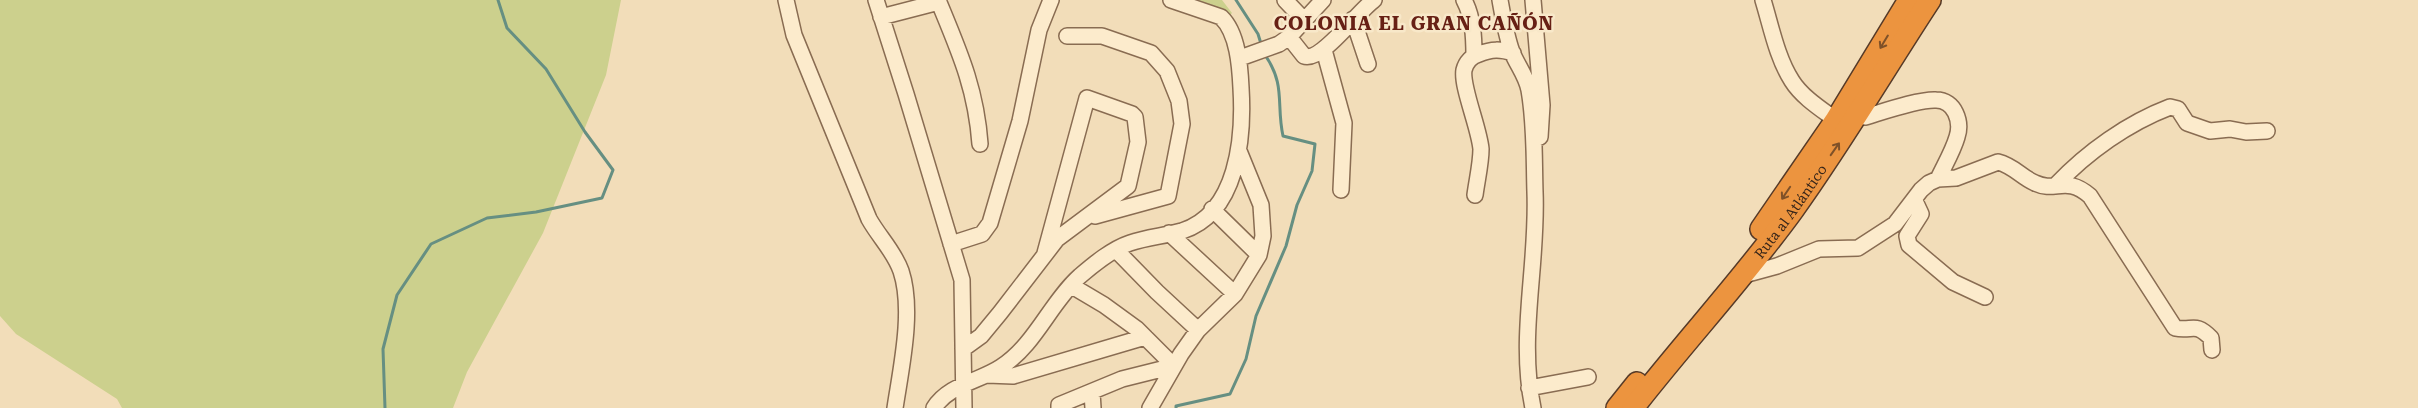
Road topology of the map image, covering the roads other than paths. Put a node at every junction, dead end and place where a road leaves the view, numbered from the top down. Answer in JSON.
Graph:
{"nodes":[{"id":1,"x":786,"y":0,"type":"edge"},
{"id":2,"x":876,"y":0,"type":"edge"},
{"id":3,"x":1051,"y":0,"type":"edge"},
{"id":4,"x":1171,"y":0,"type":"edge"},
{"id":5,"x":1285,"y":0,"type":"edge"},
{"id":6,"x":1323,"y":0,"type":"edge"},
{"id":7,"x":1374,"y":0,"type":"edge"},
{"id":8,"x":1464,"y":0,"type":"edge"},
{"id":9,"x":1500,"y":0,"type":"edge"},
{"id":10,"x":1533,"y":0,"type":"edge"},
{"id":11,"x":1763,"y":0,"type":"edge"},
{"id":12,"x":1909,"y":0,"type":"edge"},
{"id":13,"x":1930,"y":0,"type":"edge"},
{"id":14,"x":938,"y":1,"type":"edge"},
{"id":15,"x":881,"y":17,"type":"junction"},
{"id":16,"x":1353,"y":19,"type":"junction"},
{"id":17,"x":1304,"y":20,"type":"junction"},
{"id":18,"x":1067,"y":36,"type":"dead end"},
{"id":19,"x":1284,"y":40,"type":"junction"},
{"id":20,"x":1324,"y":50,"type":"junction"},
{"id":21,"x":1513,"y":53,"type":"junction"},
{"id":22,"x":1474,"y":56,"type":"junction"},
{"id":23,"x":1243,"y":57,"type":"junction"},
{"id":24,"x":1368,"y":64,"type":"dead end"},
{"id":25,"x":1857,"y":115,"type":"junction"},
{"id":26,"x":1836,"y":120,"type":"junction"},
{"id":27,"x":2267,"y":131,"type":"dead end"},
{"id":28,"x":980,"y":144,"type":"dead end"},
{"id":29,"x":1238,"y":151,"type":"junction"},
{"id":30,"x":1938,"y":179,"type":"junction"},
{"id":31,"x":2056,"y":184,"type":"junction"},
{"id":32,"x":1341,"y":190,"type":"dead end"},
{"id":33,"x":1536,"y":193,"type":"junction"},
{"id":34,"x":1475,"y":195,"type":"dead end"},
{"id":35,"x":1915,"y":201,"type":"junction"},
{"id":36,"x":1212,"y":209,"type":"junction"},
{"id":37,"x":1084,"y":219,"type":"junction"},
{"id":38,"x":1169,"y":233,"type":"junction"},
{"id":39,"x":951,"y":244,"type":"junction"},
{"id":40,"x":1116,"y":250,"type":"junction"},
{"id":41,"x":1045,"y":253,"type":"junction"},
{"id":42,"x":1259,"y":255,"type":"junction"},
{"id":43,"x":1744,"y":274,"type":"junction"},
{"id":44,"x":1072,"y":286,"type":"junction"},
{"id":45,"x":1235,"y":294,"type":"junction"},
{"id":46,"x":1985,"y":297,"type":"dead end"},
{"id":47,"x":1198,"y":330,"type":"junction"},
{"id":48,"x":1145,"y":337,"type":"junction"},
{"id":49,"x":963,"y":350,"type":"junction"},
{"id":50,"x":2212,"y":350,"type":"dead end"},
{"id":51,"x":1174,"y":366,"type":"junction"},
{"id":52,"x":985,"y":374,"type":"junction"},
{"id":53,"x":1588,"y":377,"type":"dead end"},
{"id":54,"x":964,"y":385,"type":"junction"},
{"id":55,"x":1529,"y":388,"type":"junction"},
{"id":56,"x":1092,"y":392,"type":"junction"},
{"id":57,"x":896,"y":408,"type":"edge"},
{"id":58,"x":934,"y":408,"type":"edge"},
{"id":59,"x":964,"y":408,"type":"edge"},
{"id":60,"x":1059,"y":408,"type":"edge"},
{"id":61,"x":1093,"y":408,"type":"edge"},
{"id":62,"x":1150,"y":408,"type":"edge"},
{"id":63,"x":1533,"y":408,"type":"edge"},
{"id":64,"x":1617,"y":408,"type":"edge"},
{"id":65,"x":1633,"y":408,"type":"edge"}],
"edges":[{"from":1,"to":57,"type":"street"},
{"from":2,"to":15,"type":"street"},
{"from":3,"to":39,"type":"street"},
{"from":4,"to":23,"type":"street"},
{"from":5,"to":17,"type":"street"},
{"from":6,"to":17,"type":"street"},
{"from":7,"to":16,"type":"street"},
{"from":8,"to":22,"type":"street"},
{"from":9,"to":21,"type":"street"},
{"from":10,"to":33,"type":"street"},
{"from":11,"to":26,"type":"street"},
{"from":12,"to":26,"type":"highway","name":"Ruta al Atlántico","one_way":true},
{"from":13,"to":25,"type":"highway","name":"Ruta al Atlántico"},
{"from":14,"to":15,"type":"street"},
{"from":14,"to":28,"type":"street"},
{"from":15,"to":39,"type":"street"},
{"from":16,"to":20,"type":"street"},
{"from":16,"to":24,"type":"street"},
{"from":17,"to":19,"type":"street"},
{"from":18,"to":37,"type":"street"},
{"from":19,"to":20,"type":"street"},
{"from":19,"to":23,"type":"street"},
{"from":20,"to":32,"type":"street"},
{"from":21,"to":22,"type":"street"},
{"from":21,"to":33,"type":"street"},
{"from":22,"to":34,"type":"street"},
{"from":23,"to":29,"type":"street"},
{"from":25,"to":30,"type":"street"},
{"from":43,"to":25,"type":"highway","name":"Ruta al Atlántico","one_way":true},
{"from":26,"to":64,"type":"highway","name":"Ruta al Atlántico","one_way":true},
{"from":27,"to":31,"type":"street"},
{"from":29,"to":36,"type":"street"},
{"from":29,"to":42,"type":"street"},
{"from":30,"to":31,"type":"street"},
{"from":30,"to":35,"type":"street"},
{"from":31,"to":50,"type":"street"},
{"from":33,"to":55,"type":"street"},
{"from":35,"to":43,"type":"street"},
{"from":35,"to":46,"type":"street"},
{"from":36,"to":38,"type":"street"},
{"from":36,"to":42,"type":"street"},
{"from":37,"to":41,"type":"street"},
{"from":37,"to":41,"type":"street"},
{"from":38,"to":40,"type":"street"},
{"from":38,"to":45,"type":"street"},
{"from":39,"to":49,"type":"street"},
{"from":40,"to":44,"type":"street"},
{"from":40,"to":47,"type":"street"},
{"from":41,"to":49,"type":"street"},
{"from":42,"to":45,"type":"street"},
{"from":43,"to":65,"type":"highway","name":"Ruta al Atlántico"},
{"from":44,"to":48,"type":"street"},
{"from":44,"to":52,"type":"street"},
{"from":45,"to":47,"type":"street"},
{"from":47,"to":51,"type":"street"},
{"from":48,"to":51,"type":"street"},
{"from":48,"to":52,"type":"street"},
{"from":49,"to":54,"type":"street"},
{"from":51,"to":56,"type":"street"},
{"from":51,"to":62,"type":"street"},
{"from":52,"to":54,"type":"street"},
{"from":53,"to":55,"type":"street"},
{"from":54,"to":58,"type":"street"},
{"from":54,"to":59,"type":"street"},
{"from":55,"to":63,"type":"street"},
{"from":56,"to":60,"type":"street"},
{"from":56,"to":61,"type":"street"}]}
